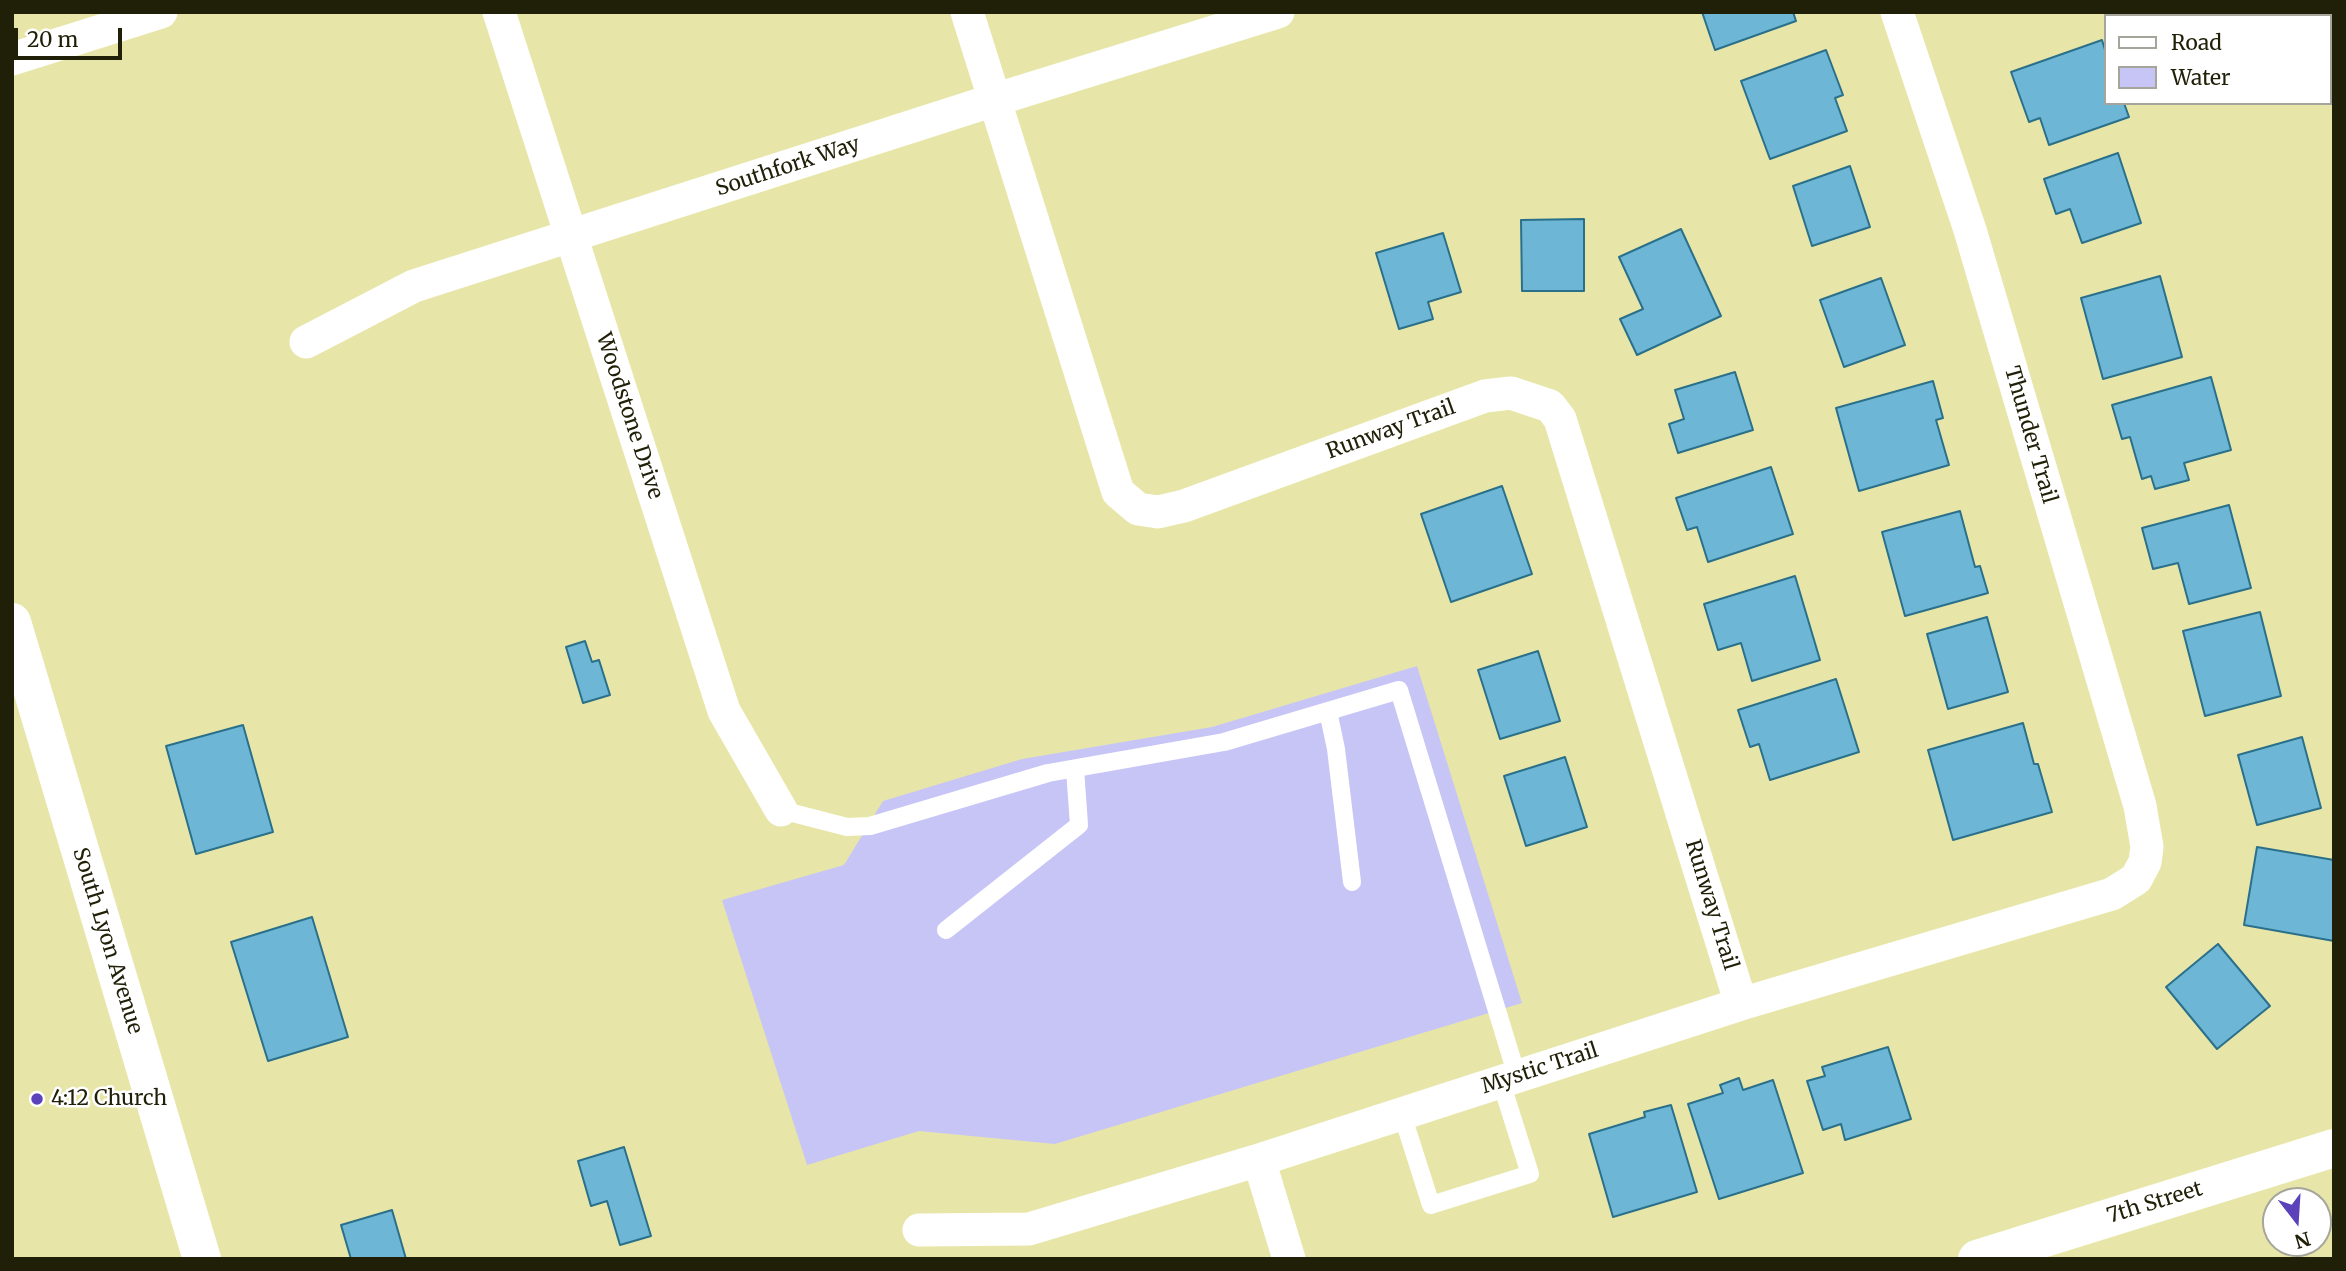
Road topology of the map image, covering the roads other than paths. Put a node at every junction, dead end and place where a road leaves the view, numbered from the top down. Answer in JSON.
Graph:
{"nodes":[{"id":1,"x":161,"y":12,"type":"edge"},
{"id":2,"x":499,"y":12,"type":"edge"},
{"id":3,"x":967,"y":12,"type":"edge"},
{"id":4,"x":1278,"y":12,"type":"edge"},
{"id":5,"x":1897,"y":12,"type":"edge"},
{"id":6,"x":12,"y":59,"type":"edge"},
{"id":7,"x":994,"y":100,"type":"junction"},
{"id":8,"x":572,"y":236,"type":"junction"},
{"id":9,"x":306,"y":342,"type":"dead end"},
{"id":10,"x":12,"y":622,"type":"edge"},
{"id":11,"x":1328,"y":711,"type":"junction"},
{"id":12,"x":1075,"y":769,"type":"junction"},
{"id":13,"x":781,"y":810,"type":"joint"},
{"id":14,"x":2146,"y":862,"type":"joint"},
{"id":15,"x":1352,"y":881,"type":"dead end"},
{"id":16,"x":946,"y":930,"type":"dead end"},
{"id":17,"x":1741,"y":1004,"type":"junction"},
{"id":18,"x":1509,"y":1079,"type":"junction"},
{"id":19,"x":1402,"y":1114,"type":"junction"},
{"id":20,"x":2334,"y":1148,"type":"edge"},
{"id":21,"x":1259,"y":1160,"type":"junction"},
{"id":22,"x":919,"y":1230,"type":"dead end"},
{"id":23,"x":202,"y":1259,"type":"edge"},
{"id":24,"x":1289,"y":1259,"type":"edge"},
{"id":25,"x":1977,"y":1259,"type":"edge"}],
"edges":[{"from":1,"to":6,"type":"street"},
{"from":2,"to":8,"type":"street","name":"Woodstone Drive"},
{"from":3,"to":7,"type":"street","name":"Runway Trail"},
{"from":4,"to":7,"type":"street","name":"Southfork Way"},
{"from":5,"to":14,"type":"street","name":"Thunder Trail"},
{"from":7,"to":8,"type":"street","name":"Southfork Way"},
{"from":7,"to":17,"type":"street","name":"Runway Trail"},
{"from":8,"to":9,"type":"street","name":"Southfork Way"},
{"from":8,"to":13,"type":"street","name":"Woodstone Drive"},
{"from":10,"to":23,"type":"street","name":"South Lyon Avenue"},
{"from":11,"to":12,"type":"lane"},
{"from":11,"to":15,"type":"lane"},
{"from":11,"to":18,"type":"lane"},
{"from":12,"to":13,"type":"lane"},
{"from":12,"to":16,"type":"lane"},
{"from":14,"to":17,"type":"street","name":"Mystic Trail"},
{"from":17,"to":18,"type":"street","name":"Mystic Trail"},
{"from":18,"to":19,"type":"street","name":"Mystic Trail"},
{"from":18,"to":19,"type":"lane"},
{"from":19,"to":21,"type":"street","name":"Mystic Trail"},
{"from":20,"to":25,"type":"street","name":"7th Street"},
{"from":21,"to":22,"type":"street","name":"Mystic Trail"},
{"from":21,"to":24,"type":"street"}]}
